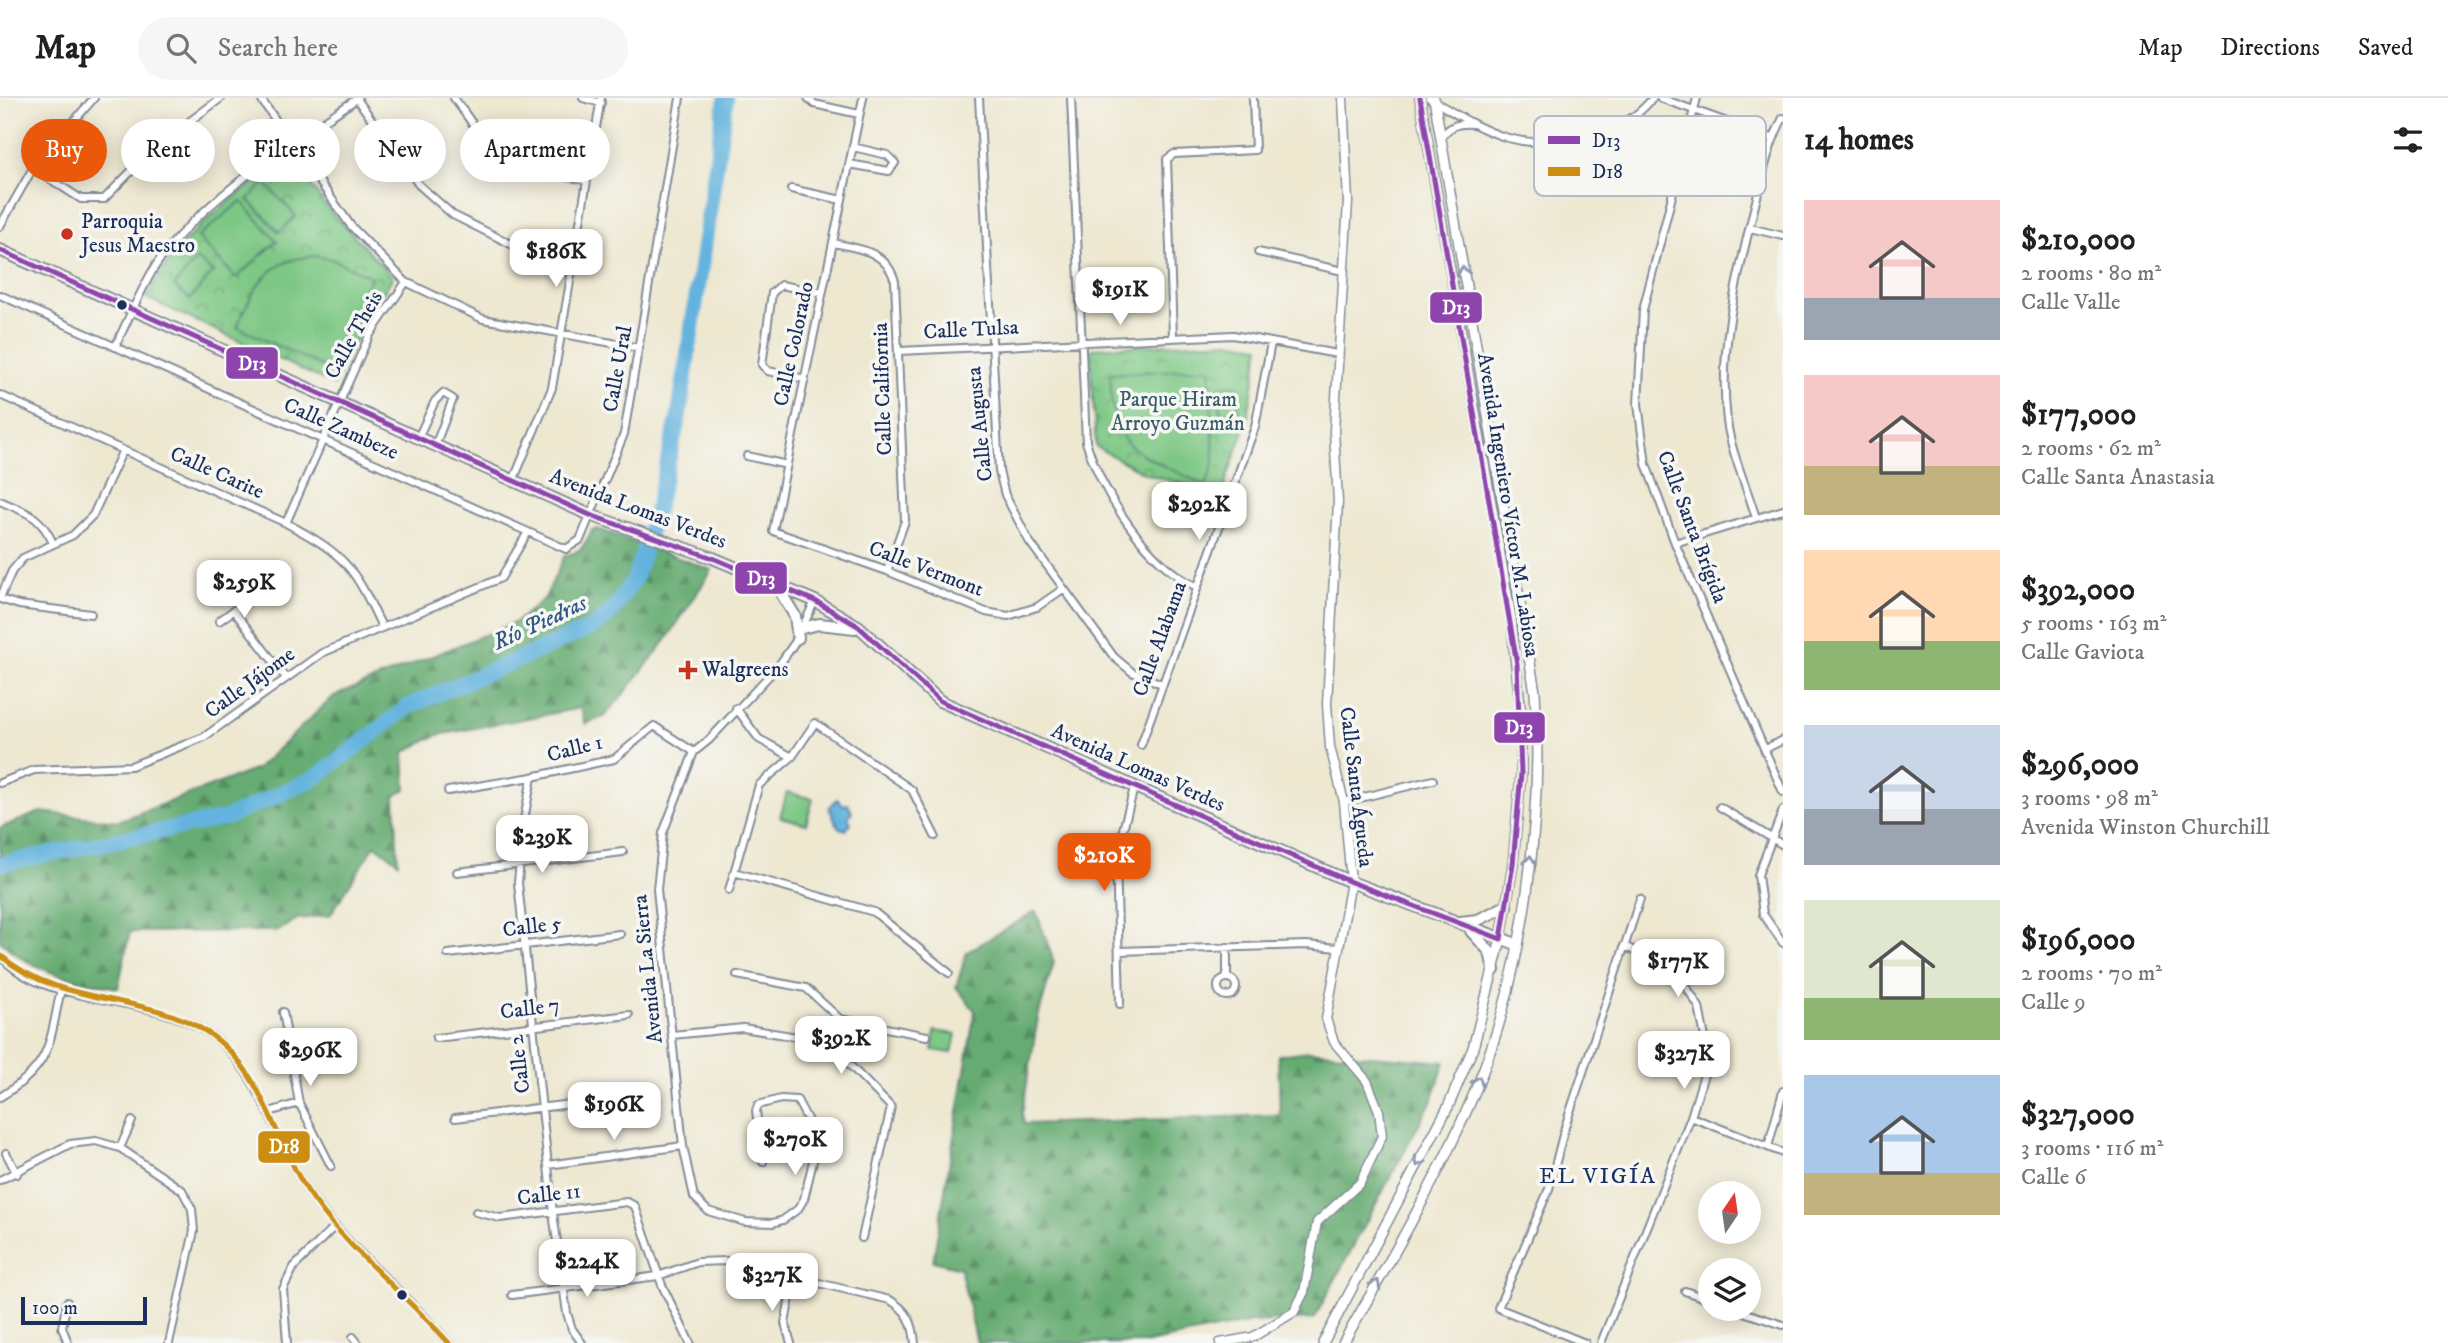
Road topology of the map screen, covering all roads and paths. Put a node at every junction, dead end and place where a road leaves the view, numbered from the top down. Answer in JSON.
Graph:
{"nodes":[{"id":1,"x":94,"y":98,"type":"edge"},
{"id":2,"x":221,"y":98,"type":"edge"},
{"id":3,"x":260,"y":98,"type":"edge"},
{"id":4,"x":357,"y":98,"type":"edge"},
{"id":5,"x":454,"y":98,"type":"edge"},
{"id":6,"x":583,"y":98,"type":"edge"},
{"id":7,"x":680,"y":98,"type":"edge"},
{"id":8,"x":808,"y":98,"type":"edge"},
{"id":9,"x":863,"y":98,"type":"edge"},
{"id":10,"x":979,"y":98,"type":"edge"},
{"id":11,"x":1071,"y":98,"type":"edge"},
{"id":12,"x":1253,"y":98,"type":"edge"},
{"id":13,"x":1343,"y":98,"type":"edge"},
{"id":14,"x":1420,"y":98,"type":"edge"},
{"id":15,"x":1653,"y":98,"type":"edge"},
{"id":16,"x":1660,"y":98,"type":"edge"},
{"id":17,"x":1697,"y":98,"type":"edge"},
{"id":18,"x":1432,"y":99,"type":"edge"},
{"id":19,"x":601,"y":100,"type":"edge"},
{"id":20,"x":1692,"y":109,"type":"junction"},
{"id":21,"x":859,"y":114,"type":"junction"},
{"id":22,"x":1637,"y":116,"type":"edge"},
{"id":23,"x":1690,"y":116,"type":"edge"},
{"id":24,"x":1711,"y":116,"type":"edge"},
{"id":25,"x":1783,"y":118,"type":"edge"},
{"id":26,"x":76,"y":119,"type":"edge"},
{"id":27,"x":275,"y":119,"type":"edge"},
{"id":28,"x":327,"y":119,"type":"edge"},
{"id":29,"x":469,"y":119,"type":"edge"},
{"id":30,"x":598,"y":119,"type":"edge"},
{"id":31,"x":1473,"y":124,"type":"junction"},
{"id":32,"x":1766,"y":136,"type":"edge"},
{"id":33,"x":1441,"y":138,"type":"junction"},
{"id":34,"x":1772,"y":138,"type":"junction"},
{"id":35,"x":1534,"y":142,"type":"edge"},
{"id":36,"x":853,"y":147,"type":"junction"},
{"id":37,"x":1766,"y":163,"type":"edge"},
{"id":38,"x":849,"y":164,"type":"junction"},
{"id":39,"x":25,"y":182,"type":"edge"},
{"id":40,"x":54,"y":182,"type":"edge"},
{"id":41,"x":243,"y":182,"type":"edge"},
{"id":42,"x":319,"y":182,"type":"edge"},
{"id":43,"x":587,"y":182,"type":"edge"},
{"id":44,"x":790,"y":189,"type":"dead end"},
{"id":45,"x":1671,"y":196,"type":"edge"},
{"id":46,"x":1758,"y":196,"type":"edge"},
{"id":47,"x":842,"y":200,"type":"junction"},
{"id":48,"x":0,"y":226,"type":"edge"},
{"id":49,"x":1750,"y":228,"type":"junction"},
{"id":50,"x":1783,"y":236,"type":"edge"},
{"id":51,"x":833,"y":243,"type":"junction"},
{"id":52,"x":0,"y":250,"type":"edge"},
{"id":53,"x":1258,"y":253,"type":"dead end"},
{"id":54,"x":574,"y":259,"type":"junction"},
{"id":55,"x":1343,"y":271,"type":"junction"},
{"id":56,"x":406,"y":282,"type":"junction"},
{"id":57,"x":822,"y":293,"type":"junction"},
{"id":58,"x":0,"y":295,"type":"edge"},
{"id":59,"x":133,"y":310,"type":"junction"},
{"id":60,"x":562,"y":336,"type":"junction"},
{"id":61,"x":1173,"y":338,"type":"junction"},
{"id":62,"x":1081,"y":343,"type":"junction"},
{"id":63,"x":1271,"y":343,"type":"junction"},
{"id":64,"x":990,"y":346,"type":"junction"},
{"id":65,"x":116,"y":347,"type":"junction"},
{"id":66,"x":639,"y":348,"type":"junction"},
{"id":67,"x":899,"y":351,"type":"junction"},
{"id":68,"x":1337,"y":354,"type":"junction"},
{"id":69,"x":805,"y":379,"type":"junction"},
{"id":70,"x":0,"y":394,"type":"edge"},
{"id":71,"x":338,"y":402,"type":"junction"},
{"id":72,"x":418,"y":438,"type":"junction"},
{"id":73,"x":322,"y":440,"type":"junction"},
{"id":74,"x":435,"y":446,"type":"junction"},
{"id":75,"x":123,"y":450,"type":"junction"},
{"id":76,"x":747,"y":456,"type":"dead end"},
{"id":77,"x":786,"y":465,"type":"junction"},
{"id":78,"x":513,"y":481,"type":"junction"},
{"id":79,"x":0,"y":501,"type":"edge"},
{"id":80,"x":1783,"y":510,"type":"edge"},
{"id":81,"x":590,"y":515,"type":"junction"},
{"id":82,"x":1756,"y":518,"type":"junction"},
{"id":83,"x":286,"y":523,"type":"junction"},
{"id":84,"x":584,"y":530,"type":"joint"},
{"id":85,"x":773,"y":531,"type":"joint"},
{"id":86,"x":528,"y":532,"type":"junction"},
{"id":87,"x":52,"y":543,"type":"junction"},
{"id":88,"x":1675,"y":543,"type":"junction"},
{"id":89,"x":887,"y":571,"type":"junction"},
{"id":90,"x":774,"y":583,"type":"junction"},
{"id":91,"x":1197,"y":587,"type":"junction"},
{"id":92,"x":1063,"y":589,"type":"junction"},
{"id":93,"x":252,"y":597,"type":"dead end"},
{"id":94,"x":0,"y":598,"type":"edge"},
{"id":95,"x":815,"y":601,"type":"junction"},
{"id":96,"x":234,"y":611,"type":"junction"},
{"id":97,"x":91,"y":614,"type":"dead end"},
{"id":98,"x":219,"y":621,"type":"dead end"},
{"id":99,"x":382,"y":627,"type":"junction"},
{"id":100,"x":863,"y":630,"type":"junction"},
{"id":101,"x":800,"y":633,"type":"junction"},
{"id":102,"x":286,"y":678,"type":"junction"},
{"id":103,"x":1162,"y":684,"type":"junction"},
{"id":104,"x":736,"y":708,"type":"junction"},
{"id":105,"x":1783,"y":740,"type":"edge"},
{"id":106,"x":1141,"y":745,"type":"dead end"},
{"id":107,"x":1765,"y":749,"type":"junction"},
{"id":108,"x":694,"y":752,"type":"junction"},
{"id":109,"x":792,"y":757,"type":"junction"},
{"id":110,"x":532,"y":777,"type":"junction"},
{"id":111,"x":1433,"y":780,"type":"dead end"},
{"id":112,"x":0,"y":783,"type":"edge"},
{"id":113,"x":1134,"y":788,"type":"junction"},
{"id":114,"x":448,"y":791,"type":"dead end"},
{"id":115,"x":1783,"y":792,"type":"edge"},
{"id":116,"x":1344,"y":802,"type":"junction"},
{"id":117,"x":1720,"y":807,"type":"dead end"},
{"id":118,"x":1783,"y":810,"type":"edge"},
{"id":119,"x":935,"y":836,"type":"dead end"},
{"id":120,"x":1773,"y":840,"type":"junction"},
{"id":121,"x":1783,"y":845,"type":"edge"},
{"id":122,"x":623,"y":852,"type":"dead end"},
{"id":123,"x":519,"y":864,"type":"junction"},
{"id":124,"x":457,"y":872,"type":"dead end"},
{"id":125,"x":734,"y":872,"type":"junction"},
{"id":126,"x":1351,"y":882,"type":"junction"},
{"id":127,"x":729,"y":890,"type":"dead end"},
{"id":128,"x":1640,"y":899,"type":"dead end"},
{"id":129,"x":1506,"y":906,"type":"junction"},
{"id":130,"x":1460,"y":923,"type":"junction"},
{"id":131,"x":621,"y":934,"type":"dead end"},
{"id":132,"x":1501,"y":939,"type":"junction"},
{"id":133,"x":1783,"y":943,"type":"edge"},
{"id":134,"x":1516,"y":944,"type":"junction"},
{"id":135,"x":523,"y":946,"type":"junction"},
{"id":136,"x":1624,"y":946,"type":"junction"},
{"id":137,"x":1227,"y":947,"type":"junction"},
{"id":138,"x":1338,"y":948,"type":"junction"},
{"id":139,"x":1120,"y":951,"type":"junction"},
{"id":140,"x":448,"y":954,"type":"dead end"},
{"id":141,"x":1,"y":960,"type":"edge"},
{"id":142,"x":1494,"y":970,"type":"junction"},
{"id":143,"x":949,"y":974,"type":"dead end"},
{"id":144,"x":737,"y":975,"type":"dead end"},
{"id":145,"x":1227,"y":978,"type":"dead end"},
{"id":146,"x":61,"y":989,"type":"junction"},
{"id":147,"x":1120,"y":1004,"type":"dead end"},
{"id":148,"x":283,"y":1012,"type":"dead end"},
{"id":149,"x":629,"y":1015,"type":"dead end"},
{"id":150,"x":840,"y":1019,"type":"junction"},
{"id":151,"x":533,"y":1027,"type":"junction"},
{"id":152,"x":672,"y":1035,"type":"junction"},
{"id":153,"x":927,"y":1036,"type":"dead end"},
{"id":154,"x":436,"y":1038,"type":"dead end"},
{"id":155,"x":832,"y":1047,"type":"junction"},
{"id":156,"x":1783,"y":1091,"type":"edge"},
{"id":157,"x":638,"y":1096,"type":"dead end"},
{"id":158,"x":0,"y":1097,"type":"edge"},
{"id":159,"x":299,"y":1103,"type":"junction"},
{"id":160,"x":542,"y":1108,"type":"junction"},
{"id":161,"x":269,"y":1112,"type":"junction"},
{"id":162,"x":1691,"y":1117,"type":"junction"},
{"id":163,"x":454,"y":1118,"type":"dead end"},
{"id":164,"x":132,"y":1121,"type":"dead end"},
{"id":165,"x":683,"y":1146,"type":"junction"},
{"id":166,"x":1768,"y":1147,"type":"junction"},
{"id":167,"x":120,"y":1148,"type":"junction"},
{"id":168,"x":6,"y":1153,"type":"dead end"},
{"id":169,"x":1783,"y":1153,"type":"edge"},
{"id":170,"x":763,"y":1162,"type":"dead end"},
{"id":171,"x":548,"y":1165,"type":"junction"},
{"id":172,"x":331,"y":1166,"type":"dead end"},
{"id":173,"x":17,"y":1174,"type":"junction"},
{"id":174,"x":0,"y":1180,"type":"edge"},
{"id":175,"x":476,"y":1212,"type":"dead end"},
{"id":176,"x":553,"y":1213,"type":"junction"},
{"id":177,"x":335,"y":1227,"type":"junction"},
{"id":178,"x":862,"y":1238,"type":"dead end"},
{"id":179,"x":658,"y":1276,"type":"junction"},
{"id":180,"x":794,"y":1277,"type":"junction"},
{"id":181,"x":563,"y":1288,"type":"junction"},
{"id":182,"x":1685,"y":1291,"type":"dead end"},
{"id":183,"x":512,"y":1295,"type":"dead end"},
{"id":184,"x":1698,"y":1296,"type":"edge"},
{"id":185,"x":67,"y":1302,"type":"dead end"},
{"id":186,"x":1761,"y":1318,"type":"edge"},
{"id":187,"x":1783,"y":1325,"type":"edge"},
{"id":188,"x":68,"y":1343,"type":"edge"},
{"id":189,"x":169,"y":1343,"type":"edge"},
{"id":190,"x":287,"y":1343,"type":"edge"},
{"id":191,"x":449,"y":1343,"type":"edge"},
{"id":192,"x":582,"y":1343,"type":"edge"},
{"id":193,"x":690,"y":1343,"type":"edge"},
{"id":194,"x":791,"y":1343,"type":"edge"},
{"id":195,"x":915,"y":1343,"type":"edge"},
{"id":196,"x":1220,"y":1343,"type":"edge"},
{"id":197,"x":1323,"y":1343,"type":"edge"},
{"id":198,"x":1343,"y":1343,"type":"edge"},
{"id":199,"x":1585,"y":1343,"type":"edge"},
{"id":200,"x":1601,"y":1343,"type":"edge"}],
"edges":[{"from":1,"to":26,"type":"street"},
{"from":2,"to":40,"type":"street"},
{"from":3,"to":27,"type":"street"},
{"from":4,"to":28,"type":"street"},
{"from":4,"to":54,"type":"street"},
{"from":5,"to":29,"type":"street"},
{"from":6,"to":19,"type":"street"},
{"from":7,"to":66,"type":"street","name":"Calle Ural"},
{"from":8,"to":21,"type":"street"},
{"from":9,"to":21,"type":"street","name":"Calle Colorado"},
{"from":10,"to":64,"type":"street","name":"Calle Augusta"},
{"from":11,"to":62,"type":"street"},
{"from":12,"to":61,"type":"street"},
{"from":13,"to":55,"type":"street","name":"Calle Santa Águeda"},
{"from":14,"to":129,"type":"main road","name":"Avenida Ingeniero Víctor M. Labiosa"},
{"from":15,"to":22,"type":"street"},
{"from":16,"to":20,"type":"street"},
{"from":17,"to":20,"type":"street","name":"Calle Santa Brígida"},
{"from":18,"to":31,"type":"street"},
{"from":18,"to":33,"type":"main road","name":"Avenida Ingeniero Víctor M. Labiosa"},
{"from":19,"to":30,"type":"street"},
{"from":20,"to":23,"type":"street","name":"Calle Santa Brígida"},
{"from":20,"to":24,"type":"street"},
{"from":21,"to":36,"type":"street","name":"Calle Colorado"},
{"from":25,"to":34,"type":"street"},
{"from":31,"to":33,"type":"street"},
{"from":31,"to":35,"type":"street"},
{"from":32,"to":34,"type":"street"},
{"from":134,"to":33,"type":"main road","name":"Avenida Ingeniero Víctor M. Labiosa","one_way":true},
{"from":34,"to":37,"type":"street"},
{"from":36,"to":38,"type":"street","name":"Calle Colorado"},
{"from":36,"to":38,"type":"street"},
{"from":38,"to":47,"type":"street","name":"Calle Colorado"},
{"from":39,"to":48,"type":"street"},
{"from":41,"to":59,"type":"street"},
{"from":42,"to":56,"type":"street"},
{"from":43,"to":54,"type":"street"},
{"from":44,"to":47,"type":"street"},
{"from":45,"to":88,"type":"street","name":"Calle Santa Brígida"},
{"from":46,"to":49,"type":"street"},
{"from":47,"to":51,"type":"street","name":"Calle Colorado"},
{"from":49,"to":50,"type":"street"},
{"from":49,"to":82,"type":"street"},
{"from":51,"to":57,"type":"street","name":"Calle Colorado"},
{"from":51,"to":67,"type":"street","name":"Calle California"},
{"from":52,"to":59,"type":"main road","name":"Avenida Lomas Verdes"},
{"from":53,"to":55,"type":"street"},
{"from":54,"to":60,"type":"street"},
{"from":55,"to":68,"type":"street","name":"Calle Santa Águeda"},
{"from":56,"to":60,"type":"street"},
{"from":56,"to":71,"type":"street","name":"Calle Theis"},
{"from":57,"to":69,"type":"street","name":"Calle Colorado"},
{"from":57,"to":69,"type":"street"},
{"from":58,"to":65,"type":"street","name":"Calle Zambeze"},
{"from":59,"to":65,"type":"street"},
{"from":59,"to":71,"type":"main road","name":"Avenida Lomas Verdes"},
{"from":60,"to":66,"type":"street"},
{"from":60,"to":78,"type":"street"},
{"from":61,"to":62,"type":"street","name":"Calle Tulsa"},
{"from":61,"to":63,"type":"street","name":"Calle Tulsa"},
{"from":62,"to":64,"type":"street","name":"Calle Tulsa"},
{"from":62,"to":91,"type":"street"},
{"from":63,"to":68,"type":"street","name":"Calle Tulsa"},
{"from":63,"to":91,"type":"street","name":"Calle Alabama"},
{"from":64,"to":67,"type":"street","name":"Calle Tulsa"},
{"from":64,"to":92,"type":"street","name":"Calle Augusta"},
{"from":65,"to":73,"type":"street","name":"Calle Zambeze"},
{"from":66,"to":81,"type":"street","name":"Calle Ural"},
{"from":67,"to":89,"type":"street","name":"Calle California"},
{"from":68,"to":116,"type":"street","name":"Calle Santa Águeda"},
{"from":69,"to":77,"type":"street","name":"Calle Colorado"},
{"from":70,"to":75,"type":"street","name":"Calle Carite"},
{"from":71,"to":72,"type":"main road","name":"Avenida Lomas Verdes"},
{"from":71,"to":73,"type":"street","name":"Calle Theis"},
{"from":72,"to":74,"type":"main road","name":"Avenida Lomas Verdes"},
{"from":72,"to":74,"type":"street"},
{"from":73,"to":83,"type":"street","name":"Calle Theis"},
{"from":73,"to":86,"type":"street","name":"Calle Zambeze"},
{"from":74,"to":78,"type":"main road","name":"Avenida Lomas Verdes"},
{"from":75,"to":83,"type":"street","name":"Calle Carite"},
{"from":75,"to":87,"type":"street"},
{"from":76,"to":77,"type":"street"},
{"from":77,"to":85,"type":"street","name":"Calle Colorado"},
{"from":78,"to":81,"type":"main road","name":"Avenida Lomas Verdes"},
{"from":79,"to":87,"type":"street"},
{"from":80,"to":82,"type":"street"},
{"from":81,"to":84,"type":"street","name":"Calle Ural"},
{"from":81,"to":90,"type":"main road","name":"Avenida Lomas Verdes"},
{"from":82,"to":88,"type":"street"},
{"from":83,"to":99,"type":"street","name":"Calle Carite"},
{"from":84,"to":86,"type":"street","name":"Calle Zambeze"},
{"from":85,"to":89,"type":"street","name":"Calle Vermont"},
{"from":86,"to":99,"type":"street","name":"Calle Jájome"},
{"from":87,"to":94,"type":"street"},
{"from":88,"to":107,"type":"street","name":"Calle Santa Brígida"},
{"from":89,"to":92,"type":"street","name":"Calle Vermont"},
{"from":90,"to":95,"type":"main road","name":"Avenida Lomas Verdes"},
{"from":90,"to":101,"type":"main road"},
{"from":91,"to":103,"type":"street","name":"Calle Alabama"},
{"from":92,"to":103,"type":"street","name":"Calle Augusta"},
{"from":93,"to":96,"type":"street"},
{"from":94,"to":97,"type":"street"},
{"from":95,"to":100,"type":"main road","name":"Avenida Lomas Verdes"},
{"from":95,"to":101,"type":"street","name":"Avenida La Sierra"},
{"from":96,"to":98,"type":"street"},
{"from":96,"to":102,"type":"street"},
{"from":99,"to":102,"type":"street","name":"Calle Jájome"},
{"from":100,"to":101,"type":"main road"},
{"from":100,"to":113,"type":"main road","name":"Avenida Lomas Verdes"},
{"from":101,"to":104,"type":"street","name":"Avenida La Sierra"},
{"from":102,"to":112,"type":"street","name":"Calle Jájome"},
{"from":103,"to":106,"type":"street","name":"Calle Alabama"},
{"from":104,"to":108,"type":"street","name":"Avenida La Sierra"},
{"from":104,"to":109,"type":"street"},
{"from":105,"to":107,"type":"street"},
{"from":107,"to":115,"type":"street","name":"Calle Santa Brígida"},
{"from":108,"to":110,"type":"street","name":"Calle 1"},
{"from":108,"to":152,"type":"street","name":"Avenida La Sierra"},
{"from":109,"to":119,"type":"street"},
{"from":109,"to":125,"type":"street"},
{"from":110,"to":114,"type":"street","name":"Calle 1"},
{"from":110,"to":123,"type":"street","name":"Calle 2"},
{"from":111,"to":116,"type":"street"},
{"from":113,"to":126,"type":"main road","name":"Avenida Lomas Verdes"},
{"from":113,"to":139,"type":"street"},
{"from":116,"to":126,"type":"street","name":"Calle Santa Águeda"},
{"from":117,"to":120,"type":"street"},
{"from":118,"to":120,"type":"street"},
{"from":120,"to":121,"type":"street"},
{"from":120,"to":133,"type":"street"},
{"from":122,"to":123,"type":"street"},
{"from":123,"to":124,"type":"street"},
{"from":123,"to":135,"type":"street","name":"Calle 2"},
{"from":125,"to":127,"type":"street"},
{"from":125,"to":143,"type":"street"},
{"from":126,"to":130,"type":"main road","name":"Avenida Lomas Verdes"},
{"from":126,"to":138,"type":"street","name":"Calle Santa Águeda"},
{"from":128,"to":136,"type":"street"},
{"from":129,"to":130,"type":"main road"},
{"from":129,"to":132,"type":"main road","name":"Avenida Ingeniero Víctor M. Labiosa"},
{"from":130,"to":132,"type":"main road","name":"Avenida Lomas Verdes"},
{"from":130,"to":142,"type":"main road"},
{"from":131,"to":135,"type":"street","name":"Calle 5"},
{"from":132,"to":134,"type":"main road","name":"Avenida Lomas Verdes"},
{"from":132,"to":142,"type":"main road","name":"Avenida Ingeniero Víctor M. Labiosa"},
{"from":198,"to":134,"type":"main road","name":"Avenida Ingeniero Víctor M. Labiosa","one_way":true},
{"from":135,"to":140,"type":"street","name":"Calle 5"},
{"from":135,"to":151,"type":"street","name":"Calle 2"},
{"from":136,"to":162,"type":"street"},
{"from":136,"to":199,"type":"street"},
{"from":137,"to":138,"type":"street"},
{"from":137,"to":139,"type":"street"},
{"from":137,"to":145,"type":"street"},
{"from":138,"to":196,"type":"street","name":"Calle Santa Águeda"},
{"from":139,"to":147,"type":"street"},
{"from":141,"to":146,"type":"street"},
{"from":142,"to":197,"type":"main road","name":"Avenida Ingeniero Víctor M. Labiosa","one_way":true},
{"from":144,"to":150,"type":"street"},
{"from":146,"to":158,"type":"street"},
{"from":146,"to":161,"type":"street"},
{"from":148,"to":159,"type":"street"},
{"from":149,"to":151,"type":"street","name":"Calle 7"},
{"from":150,"to":153,"type":"street"},
{"from":150,"to":155,"type":"street"},
{"from":151,"to":154,"type":"street","name":"Calle 7"},
{"from":151,"to":160,"type":"street","name":"Calle 2"},
{"from":152,"to":155,"type":"street"},
{"from":152,"to":165,"type":"street","name":"Avenida La Sierra"},
{"from":155,"to":178,"type":"street"},
{"from":156,"to":166,"type":"street"},
{"from":157,"to":160,"type":"street"},
{"from":159,"to":161,"type":"street"},
{"from":159,"to":172,"type":"street"},
{"from":160,"to":163,"type":"street"},
{"from":160,"to":171,"type":"street","name":"Calle 2"},
{"from":161,"to":177,"type":"street"},
{"from":162,"to":166,"type":"street"},
{"from":162,"to":200,"type":"street"},
{"from":164,"to":167,"type":"street"},
{"from":165,"to":170,"type":"street","name":"Avenida La Sierra"},
{"from":165,"to":171,"type":"street"},
{"from":166,"to":169,"type":"street"},
{"from":167,"to":173,"type":"street"},
{"from":167,"to":189,"type":"street"},
{"from":168,"to":173,"type":"street"},
{"from":171,"to":176,"type":"street","name":"Calle 2"},
{"from":173,"to":174,"type":"street"},
{"from":175,"to":176,"type":"street","name":"Calle 11"},
{"from":176,"to":179,"type":"street","name":"Calle 11"},
{"from":176,"to":181,"type":"street","name":"Calle 2"},
{"from":177,"to":190,"type":"street"},
{"from":177,"to":191,"type":"street"},
{"from":179,"to":180,"type":"street"},
{"from":179,"to":181,"type":"street"},
{"from":179,"to":193,"type":"street"},
{"from":180,"to":194,"type":"street"},
{"from":180,"to":195,"type":"street"},
{"from":181,"to":183,"type":"street"},
{"from":181,"to":192,"type":"street","name":"Calle 2"},
{"from":182,"to":184,"type":"street"},
{"from":185,"to":188,"type":"street"},
{"from":186,"to":187,"type":"street"}]}
